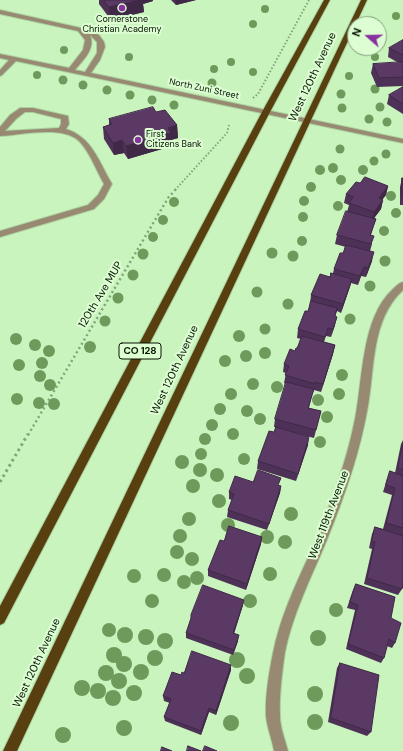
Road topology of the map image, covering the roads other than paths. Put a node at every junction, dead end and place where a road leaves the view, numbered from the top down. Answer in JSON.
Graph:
{"nodes":[{"id":1,"x":327,"y":0,"type":"edge"},
{"id":2,"x":364,"y":0,"type":"edge"},
{"id":3,"x":0,"y":12,"type":"edge"},
{"id":4,"x":79,"y":29,"type":"junction"},
{"id":5,"x":0,"y":56,"type":"edge"},
{"id":6,"x":14,"y":59,"type":"junction"},
{"id":7,"x":70,"y":71,"type":"junction"},
{"id":8,"x":0,"y":74,"type":"edge"},
{"id":9,"x":86,"y":75,"type":"junction"},
{"id":10,"x":266,"y":112,"type":"junction"},
{"id":11,"x":307,"y":121,"type":"junction"},
{"id":12,"x":61,"y":131,"type":"junction"},
{"id":13,"x":0,"y":133,"type":"edge"},
{"id":14,"x":403,"y":141,"type":"edge"},
{"id":15,"x":0,"y":234,"type":"edge"},
{"id":16,"x":403,"y":285,"type":"edge"},
{"id":17,"x":0,"y":619,"type":"edge"},
{"id":18,"x":10,"y":751,"type":"edge"},
{"id":19,"x":281,"y":751,"type":"edge"}],
"edges":[{"from":1,"to":10,"type":"main road","name":"West 120th Avenue","number":"CO 128"},
{"from":2,"to":11,"type":"main road","name":"West 120th Avenue"},
{"from":3,"to":4,"type":"street"},
{"from":4,"to":7,"type":"street"},
{"from":4,"to":9,"type":"street"},
{"from":5,"to":6,"type":"street","name":"North Zuni Street"},
{"from":6,"to":7,"type":"street","name":"North Zuni Street"},
{"from":6,"to":8,"type":"street"},
{"from":7,"to":9,"type":"street","name":"North Zuni Street"},
{"from":9,"to":10,"type":"street","name":"North Zuni Street"},
{"from":10,"to":11,"type":"street","name":"North Zuni Street"},
{"from":10,"to":17,"type":"main road","name":"West 120th Avenue","number":"CO 128"},
{"from":11,"to":14,"type":"street","name":"North Zuni Street"},
{"from":11,"to":18,"type":"main road","name":"West 120th Avenue"},
{"from":12,"to":13,"type":"street"},
{"from":12,"to":13,"type":"street"},
{"from":12,"to":15,"type":"street"},
{"from":16,"to":19,"type":"street","name":"West 119th Avenue"}]}
